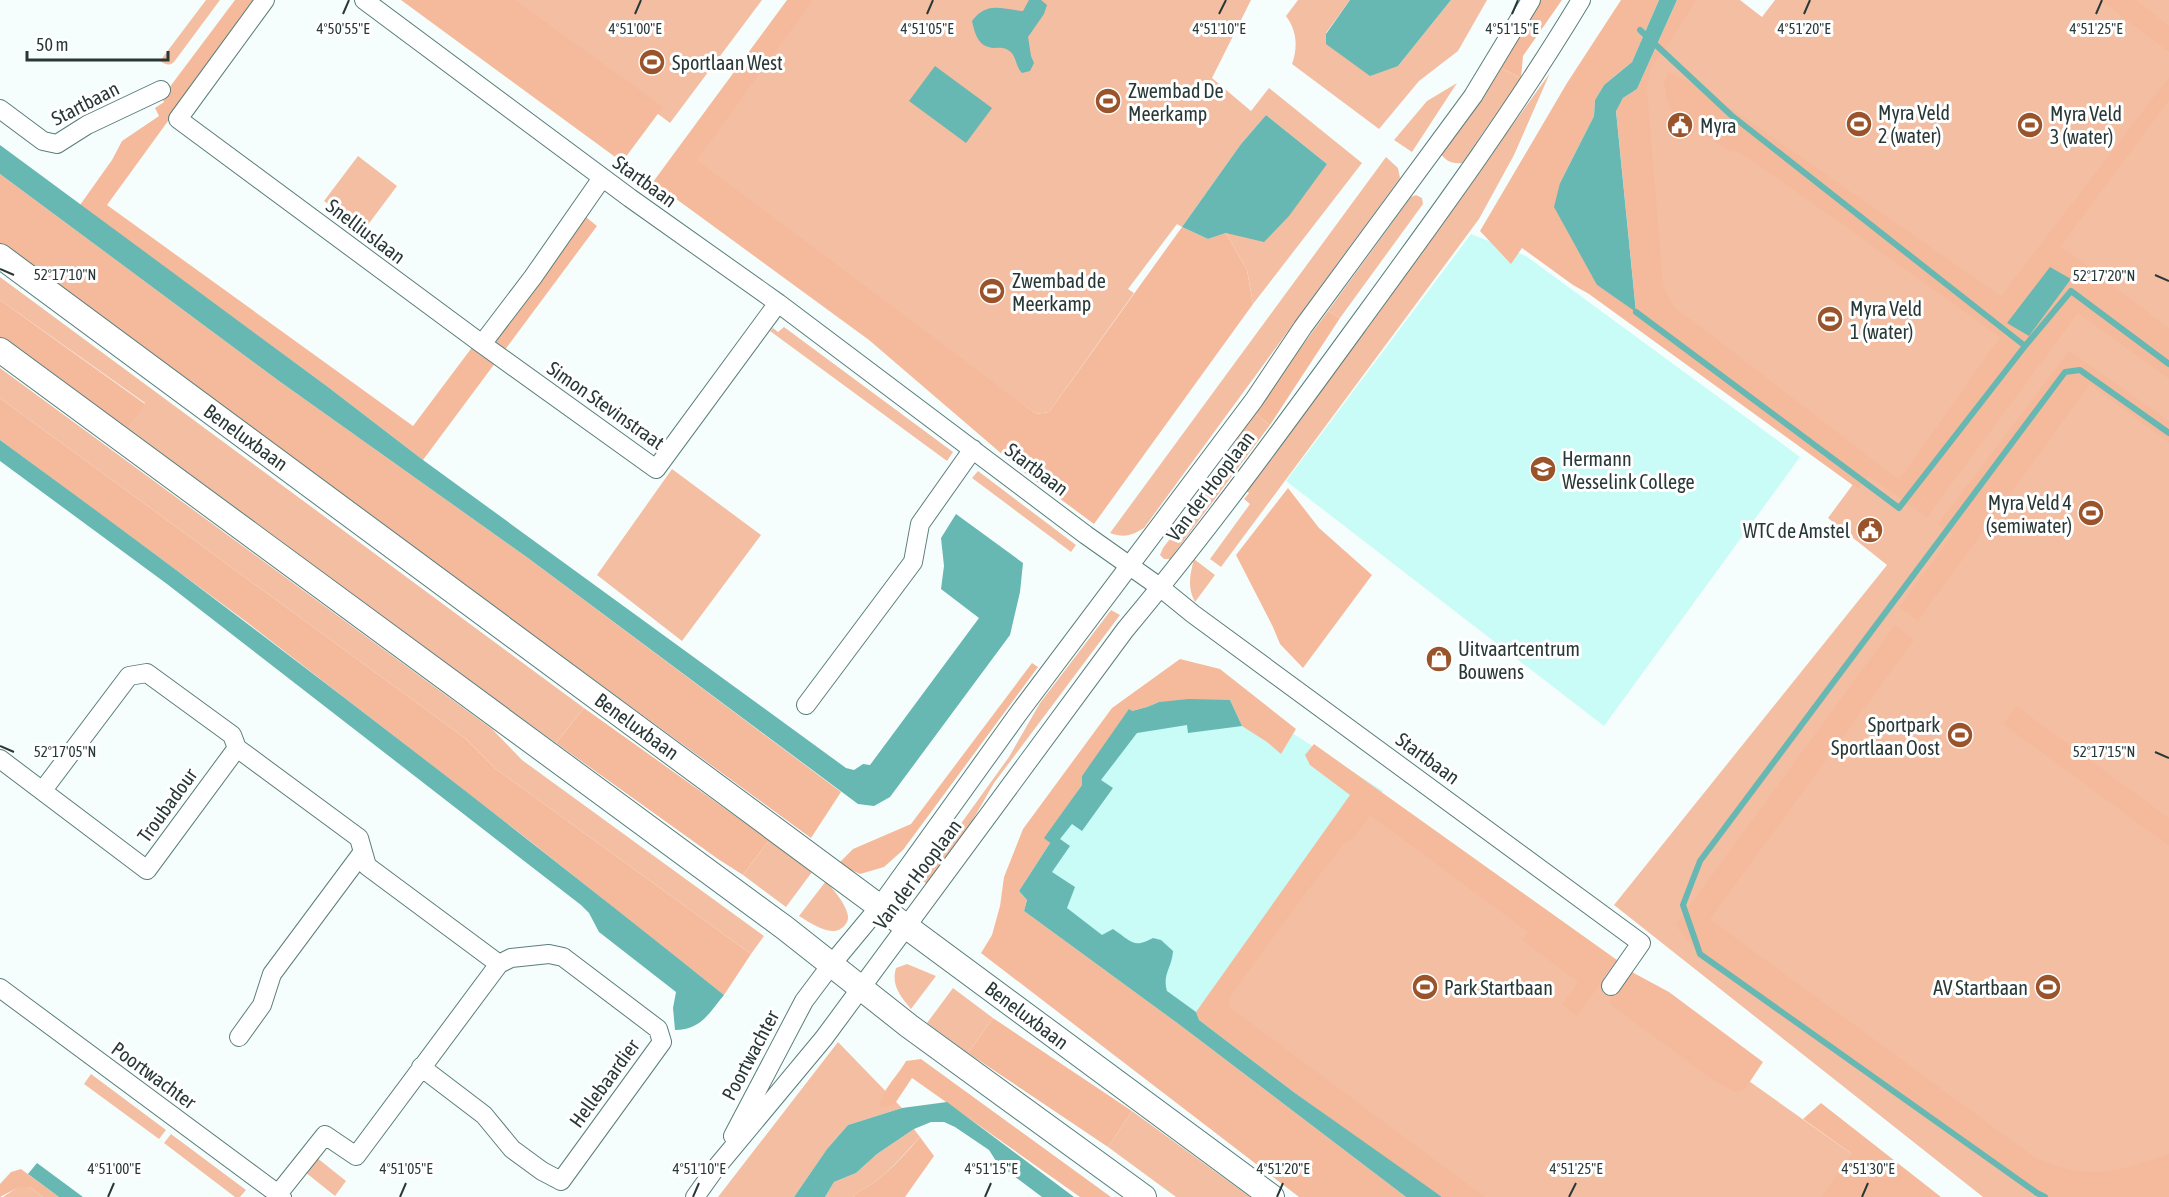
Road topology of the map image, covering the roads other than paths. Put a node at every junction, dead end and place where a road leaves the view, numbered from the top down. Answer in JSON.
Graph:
{"nodes":[{"id":1,"x":266,"y":0,"type":"edge"},
{"id":2,"x":364,"y":0,"type":"edge"},
{"id":3,"x":1531,"y":0,"type":"edge"},
{"id":4,"x":1581,"y":0,"type":"edge"},
{"id":5,"x":161,"y":90,"type":"dead end"},
{"id":6,"x":0,"y":109,"type":"edge"},
{"id":7,"x":602,"y":178,"type":"junction"},
{"id":8,"x":0,"y":256,"type":"edge"},
{"id":9,"x":778,"y":303,"type":"junction"},
{"id":10,"x":482,"y":344,"type":"junction"},
{"id":11,"x":0,"y":350,"type":"edge"},
{"id":12,"x":973,"y":449,"type":"junction"},
{"id":13,"x":1131,"y":565,"type":"junction"},
{"id":14,"x":1161,"y":588,"type":"junction"},
{"id":15,"x":806,"y":705,"type":"dead end"},
{"id":16,"x":237,"y":748,"type":"junction"},
{"id":17,"x":0,"y":759,"type":"edge"},
{"id":18,"x":43,"y":790,"type":"junction"},
{"id":19,"x":362,"y":853,"type":"junction"},
{"id":20,"x":880,"y":906,"type":"junction"},
{"id":21,"x":908,"y":927,"type":"junction"},
{"id":22,"x":499,"y":964,"type":"junction"},
{"id":23,"x":831,"y":965,"type":"junction"},
{"id":24,"x":1611,"y":986,"type":"dead end"},
{"id":25,"x":0,"y":988,"type":"edge"},
{"id":26,"x":859,"y":988,"type":"junction"},
{"id":27,"x":239,"y":1037,"type":"dead end"},
{"id":28,"x":421,"y":1067,"type":"junction"},
{"id":29,"x":715,"y":1169,"type":"junction"},
{"id":30,"x":280,"y":1196,"type":"edge"},
{"id":31,"x":695,"y":1197,"type":"edge"},
{"id":32,"x":1144,"y":1197,"type":"edge"},
{"id":33,"x":1272,"y":1197,"type":"edge"}],
"edges":[{"from":1,"to":10,"type":"street","name":"Snelliuslaan"},
{"from":2,"to":7,"type":"street","name":"Startbaan"},
{"from":3,"to":13,"type":"street","name":"Van der Hooplaan"},
{"from":4,"to":14,"type":"street","name":"Van der Hooplaan"},
{"from":5,"to":6,"type":"street","name":"Startbaan"},
{"from":7,"to":9,"type":"street","name":"Startbaan"},
{"from":7,"to":10,"type":"street"},
{"from":8,"to":20,"type":"main road","name":"Beneluxbaan"},
{"from":9,"to":10,"type":"street","name":"Simon Stevinstraat"},
{"from":9,"to":12,"type":"street","name":"Startbaan"},
{"from":11,"to":23,"type":"main road"},
{"from":12,"to":13,"type":"street","name":"Startbaan"},
{"from":12,"to":15,"type":"street"},
{"from":13,"to":14,"type":"street","name":"Startbaan"},
{"from":13,"to":20,"type":"street","name":"Van der Hooplaan"},
{"from":14,"to":21,"type":"street","name":"Van der Hooplaan"},
{"from":14,"to":24,"type":"street","name":"Startbaan"},
{"from":16,"to":18,"type":"street"},
{"from":16,"to":18,"type":"street","name":"Troubadour"},
{"from":16,"to":19,"type":"street"},
{"from":17,"to":18,"type":"street","name":"Troubadour"},
{"from":19,"to":22,"type":"street"},
{"from":19,"to":27,"type":"street"},
{"from":20,"to":21,"type":"main road","name":"Beneluxbaan"},
{"from":20,"to":23,"type":"street","name":"Van der Hooplaan"},
{"from":21,"to":26,"type":"street","name":"Van der Hooplaan"},
{"from":21,"to":33,"type":"main road","name":"Beneluxbaan"},
{"from":22,"to":28,"type":"street"},
{"from":22,"to":28,"type":"street","name":"Hellebaardier"},
{"from":23,"to":26,"type":"main road"},
{"from":23,"to":29,"type":"street","name":"Poortwachter"},
{"from":25,"to":30,"type":"street","name":"Poortwachter"},
{"from":26,"to":29,"type":"street","name":"Poortwachter"},
{"from":26,"to":32,"type":"main road"},
{"from":28,"to":30,"type":"street"},
{"from":29,"to":31,"type":"street","name":"Poortwachter"}]}
